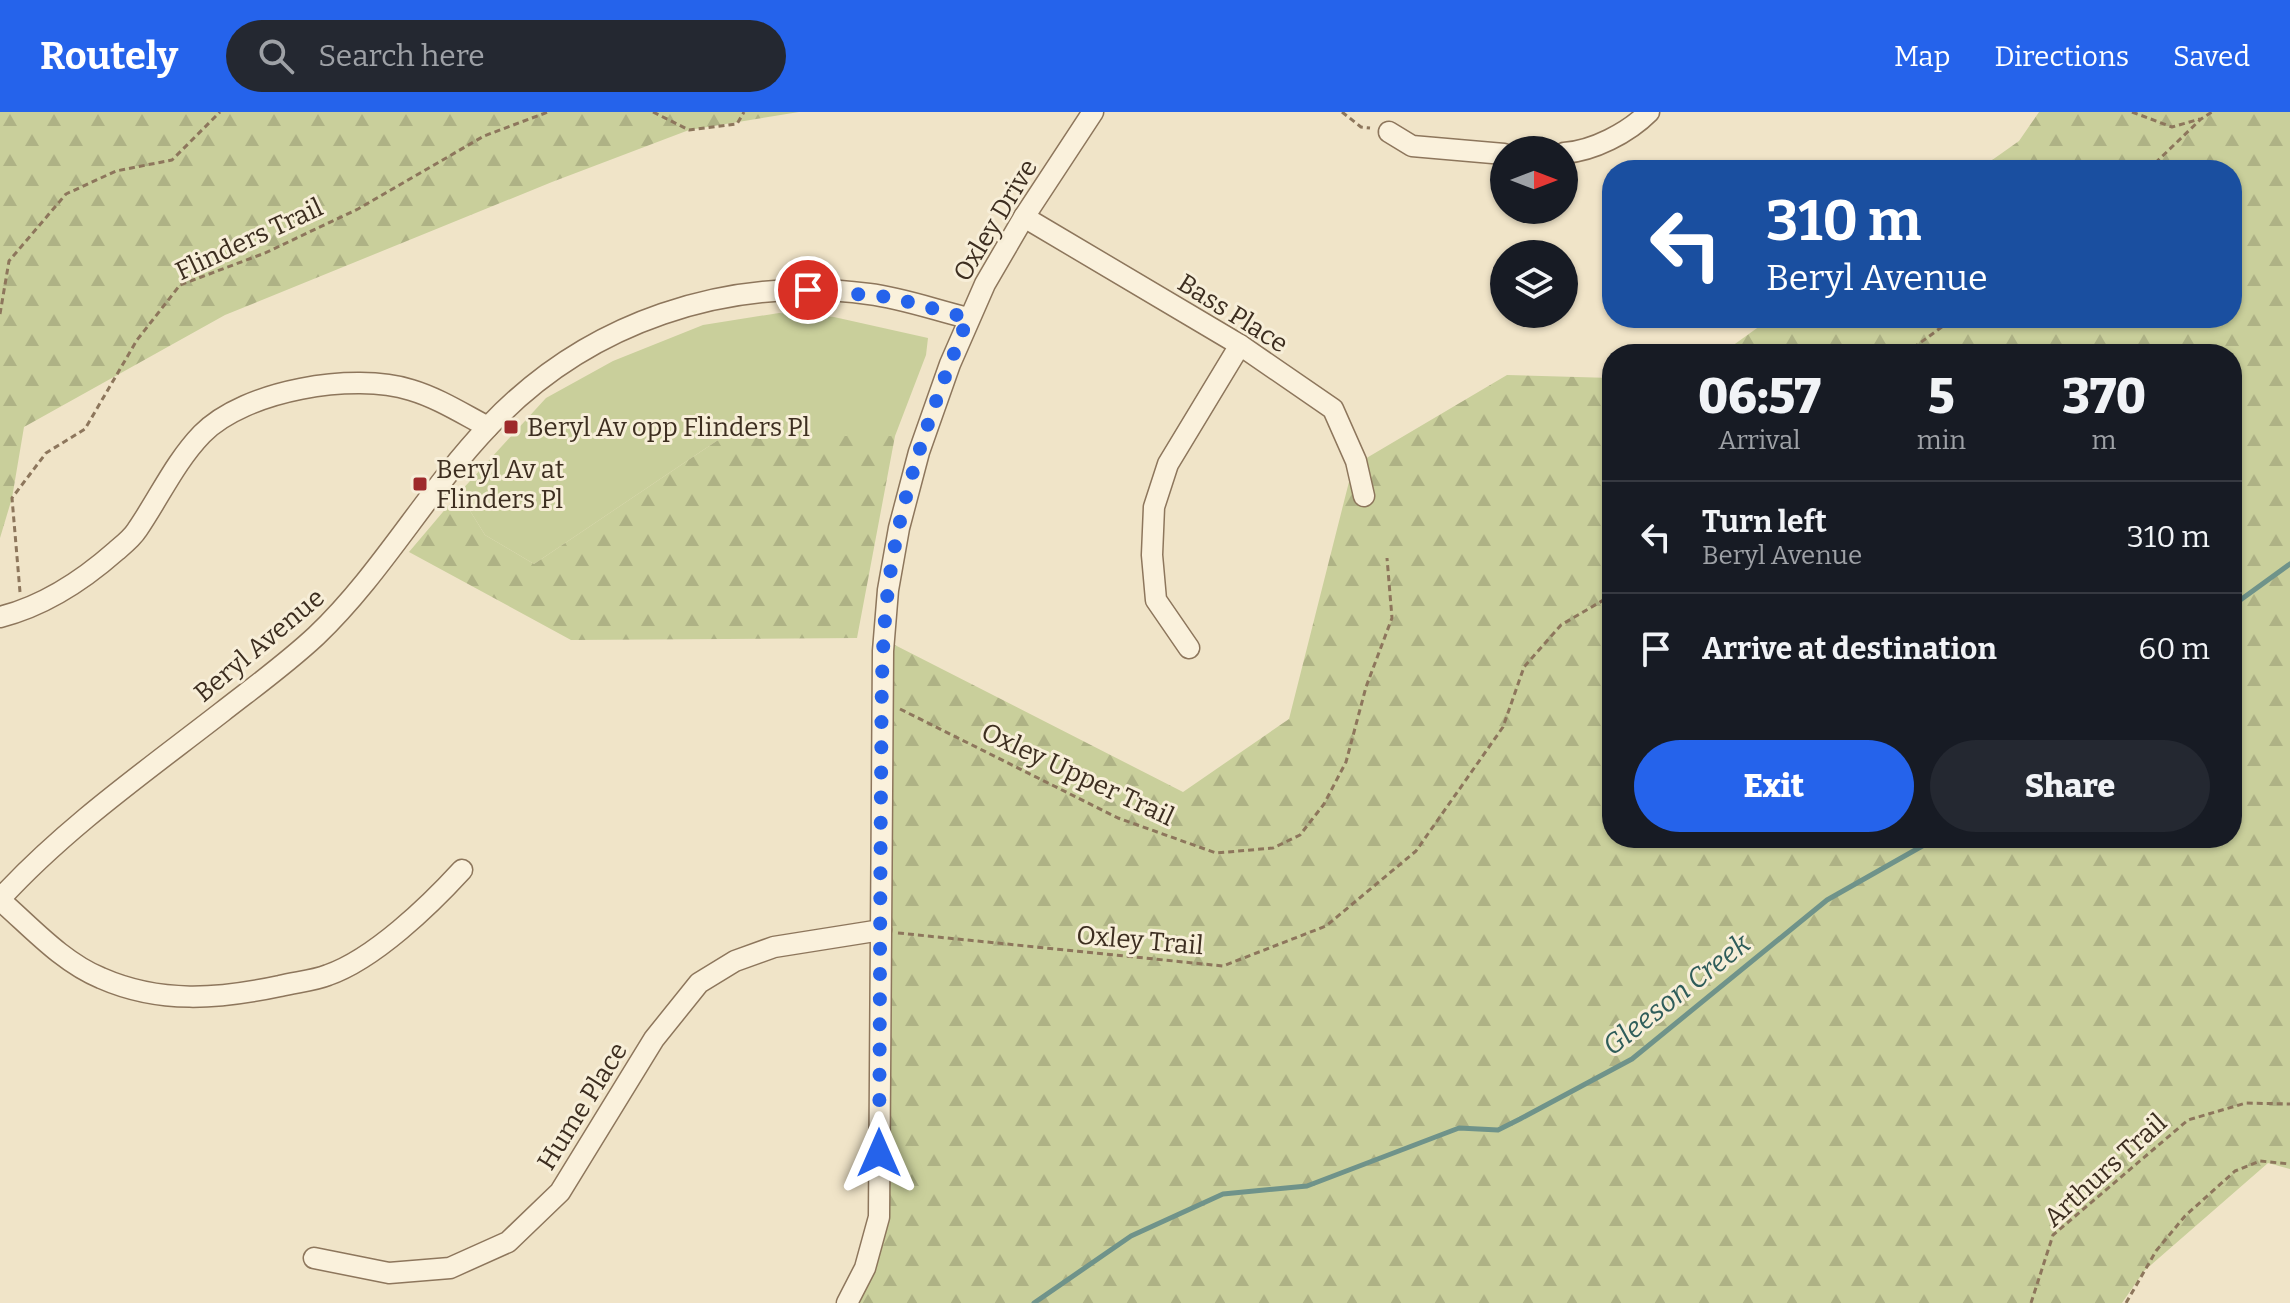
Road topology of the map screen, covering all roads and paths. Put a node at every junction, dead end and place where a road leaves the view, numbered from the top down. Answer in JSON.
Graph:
{"nodes":[{"id":1,"x":220,"y":112,"type":"edge"},
{"id":2,"x":548,"y":112,"type":"edge"},
{"id":3,"x":653,"y":112,"type":"edge"},
{"id":4,"x":744,"y":112,"type":"edge"},
{"id":5,"x":1093,"y":112,"type":"edge"},
{"id":6,"x":1342,"y":112,"type":"edge"},
{"id":7,"x":1649,"y":112,"type":"edge"},
{"id":8,"x":2132,"y":112,"type":"edge"},
{"id":9,"x":2212,"y":112,"type":"edge"},
{"id":10,"x":2201,"y":119,"type":"junction"},
{"id":11,"x":1389,"y":132,"type":"joint"},
{"id":12,"x":1578,"y":152,"type":"edge"},
{"id":13,"x":1490,"y":153,"type":"edge"},
{"id":14,"x":2158,"y":160,"type":"edge"},
{"id":15,"x":1024,"y":217,"type":"junction"},
{"id":16,"x":0,"y":314,"type":"edge"},
{"id":17,"x":968,"y":318,"type":"junction"},
{"id":18,"x":1940,"y":328,"type":"edge"},
{"id":19,"x":1919,"y":344,"type":"edge"},
{"id":20,"x":1240,"y":345,"type":"junction"},
{"id":21,"x":488,"y":427,"type":"junction"},
{"id":22,"x":1364,"y":496,"type":"dead end"},
{"id":23,"x":1387,"y":558,"type":"dead end"},
{"id":24,"x":1602,"y":601,"type":"edge"},
{"id":25,"x":22,"y":612,"type":"junction"},
{"id":26,"x":0,"y":617,"type":"edge"},
{"id":27,"x":1189,"y":648,"type":"dead end"},
{"id":28,"x":883,"y":701,"type":"junction"},
{"id":29,"x":462,"y":870,"type":"dead end"},
{"id":30,"x":0,"y":900,"type":"edge"},
{"id":31,"x":881,"y":930,"type":"junction"},
{"id":32,"x":2290,"y":1104,"type":"edge"},
{"id":33,"x":2290,"y":1164,"type":"edge"},
{"id":34,"x":314,"y":1258,"type":"dead end"},
{"id":35,"x":847,"y":1303,"type":"edge"},
{"id":36,"x":2031,"y":1303,"type":"edge"},
{"id":37,"x":2126,"y":1303,"type":"edge"}],
"edges":[{"from":1,"to":16,"type":"path"},
{"from":2,"to":25,"type":"path","name":"Flinders Trail"},
{"from":3,"to":4,"type":"path"},
{"from":5,"to":15,"type":"street","name":"Oxley Drive"},
{"from":6,"to":11,"type":"path"},
{"from":7,"to":12,"type":"street"},
{"from":8,"to":10,"type":"path"},
{"from":9,"to":10,"type":"path"},
{"from":10,"to":14,"type":"path"},
{"from":11,"to":13,"type":"street"},
{"from":15,"to":17,"type":"street","name":"Oxley Drive"},
{"from":15,"to":20,"type":"street","name":"Bass Place"},
{"from":17,"to":21,"type":"street","name":"Beryl Avenue"},
{"from":17,"to":28,"type":"street","name":"Oxley Drive"},
{"from":18,"to":19,"type":"path"},
{"from":20,"to":22,"type":"street","name":"Bass Place"},
{"from":20,"to":27,"type":"street"},
{"from":21,"to":25,"type":"street"},
{"from":21,"to":30,"type":"street","name":"Beryl Avenue"},
{"from":23,"to":28,"type":"path","name":"Oxley Upper Trail"},
{"from":24,"to":31,"type":"path","name":"Oxley Trail"},
{"from":25,"to":26,"type":"street"},
{"from":28,"to":31,"type":"street","name":"Oxley Drive"},
{"from":29,"to":30,"type":"street"},
{"from":31,"to":34,"type":"street","name":"Hume Place"},
{"from":31,"to":35,"type":"street","name":"Oxley Drive"},
{"from":32,"to":36,"type":"path","name":"Arthurs Trail"},
{"from":33,"to":37,"type":"path"}]}
